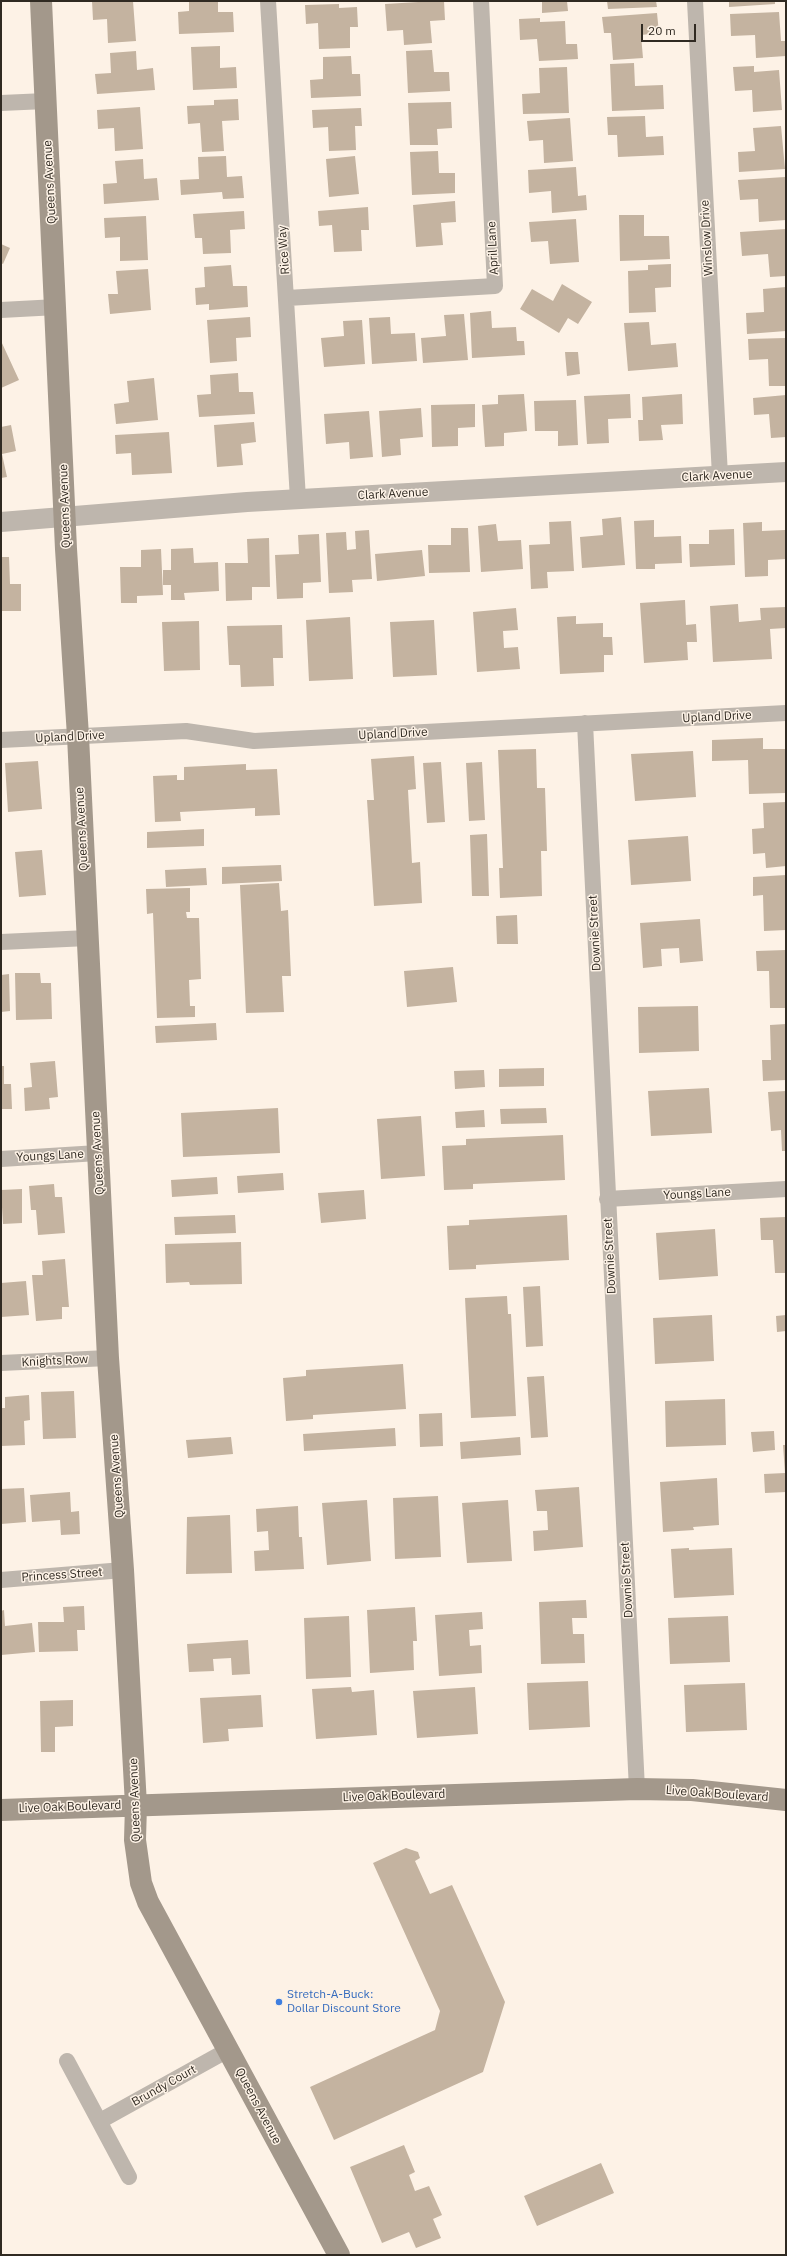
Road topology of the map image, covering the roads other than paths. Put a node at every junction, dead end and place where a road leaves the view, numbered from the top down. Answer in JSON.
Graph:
{"nodes":[{"id":1,"x":41,"y":1,"type":"edge"},
{"id":2,"x":268,"y":1,"type":"edge"},
{"id":3,"x":481,"y":1,"type":"edge"},
{"id":4,"x":695,"y":1,"type":"edge"},
{"id":5,"x":46,"y":100,"type":"junction"},
{"id":6,"x":1,"y":103,"type":"edge"},
{"id":7,"x":287,"y":298,"type":"junction"},
{"id":8,"x":57,"y":307,"type":"junction"},
{"id":9,"x":1,"y":310,"type":"edge"},
{"id":10,"x":786,"y":472,"type":"edge"},
{"id":11,"x":720,"y":476,"type":"junction"},
{"id":12,"x":298,"y":499,"type":"junction"},
{"id":13,"x":65,"y":519,"type":"junction"},
{"id":14,"x":1,"y":522,"type":"edge"},
{"id":15,"x":786,"y":713,"type":"edge"},
{"id":16,"x":585,"y":723,"type":"junction"},
{"id":17,"x":78,"y":736,"type":"junction"},
{"id":18,"x":1,"y":740,"type":"edge"},
{"id":19,"x":88,"y":938,"type":"junction"},
{"id":20,"x":1,"y":942,"type":"edge"},
{"id":21,"x":98,"y":1154,"type":"junction"},
{"id":22,"x":1,"y":1159,"type":"edge"},
{"id":23,"x":786,"y":1189,"type":"edge"},
{"id":24,"x":607,"y":1199,"type":"junction"},
{"id":25,"x":108,"y":1358,"type":"junction"},
{"id":26,"x":1,"y":1363,"type":"edge"},
{"id":27,"x":124,"y":1570,"type":"junction"},
{"id":28,"x":1,"y":1580,"type":"edge"},
{"id":29,"x":637,"y":1789,"type":"junction"},
{"id":30,"x":786,"y":1800,"type":"edge"},
{"id":31,"x":136,"y":1805,"type":"junction"},
{"id":32,"x":1,"y":1810,"type":"edge"},
{"id":33,"x":228,"y":2050,"type":"junction"},
{"id":34,"x":67,"y":2061,"type":"dead end"},
{"id":35,"x":100,"y":2121,"type":"junction"},
{"id":36,"x":129,"y":2177,"type":"dead end"},
{"id":37,"x":339,"y":2255,"type":"edge"}],
"edges":[{"from":1,"to":5,"type":"main road","name":"Queens Avenue"},
{"from":2,"to":7,"type":"street","name":"Rice Way"},
{"from":3,"to":7,"type":"street","name":"April Lane"},
{"from":4,"to":11,"type":"street","name":"Winslow Drive"},
{"from":5,"to":6,"type":"street"},
{"from":5,"to":8,"type":"main road","name":"Queens Avenue"},
{"from":7,"to":12,"type":"street","name":"Rice Way"},
{"from":8,"to":9,"type":"street"},
{"from":8,"to":13,"type":"main road","name":"Queens Avenue"},
{"from":10,"to":11,"type":"street","name":"Clark Avenue"},
{"from":11,"to":12,"type":"street","name":"Clark Avenue"},
{"from":12,"to":13,"type":"street","name":"Clark Avenue"},
{"from":13,"to":14,"type":"street","name":"Clark Avenue"},
{"from":13,"to":17,"type":"main road","name":"Queens Avenue"},
{"from":15,"to":16,"type":"street","name":"Upland Drive"},
{"from":16,"to":17,"type":"street","name":"Upland Drive"},
{"from":16,"to":24,"type":"street","name":"Downie Street"},
{"from":17,"to":18,"type":"street","name":"Upland Drive"},
{"from":17,"to":19,"type":"main road","name":"Queens Avenue"},
{"from":19,"to":20,"type":"street"},
{"from":19,"to":21,"type":"main road","name":"Queens Avenue"},
{"from":21,"to":22,"type":"street","name":"Youngs Lane"},
{"from":21,"to":25,"type":"main road","name":"Queens Avenue"},
{"from":23,"to":24,"type":"street","name":"Youngs Lane"},
{"from":24,"to":29,"type":"street","name":"Downie Street"},
{"from":25,"to":26,"type":"street","name":"Knights Row"},
{"from":25,"to":27,"type":"main road","name":"Queens Avenue"},
{"from":27,"to":28,"type":"street","name":"Princess Street"},
{"from":27,"to":31,"type":"main road","name":"Queens Avenue"},
{"from":29,"to":30,"type":"main road","name":"Live Oak Boulevard"},
{"from":29,"to":31,"type":"main road","name":"Live Oak Boulevard"},
{"from":31,"to":32,"type":"main road","name":"Live Oak Boulevard"},
{"from":31,"to":33,"type":"main road","name":"Queens Avenue"},
{"from":33,"to":35,"type":"street","name":"Brundy Court"},
{"from":33,"to":37,"type":"main road","name":"Queens Avenue"},
{"from":34,"to":35,"type":"street"},
{"from":35,"to":36,"type":"street"}]}
